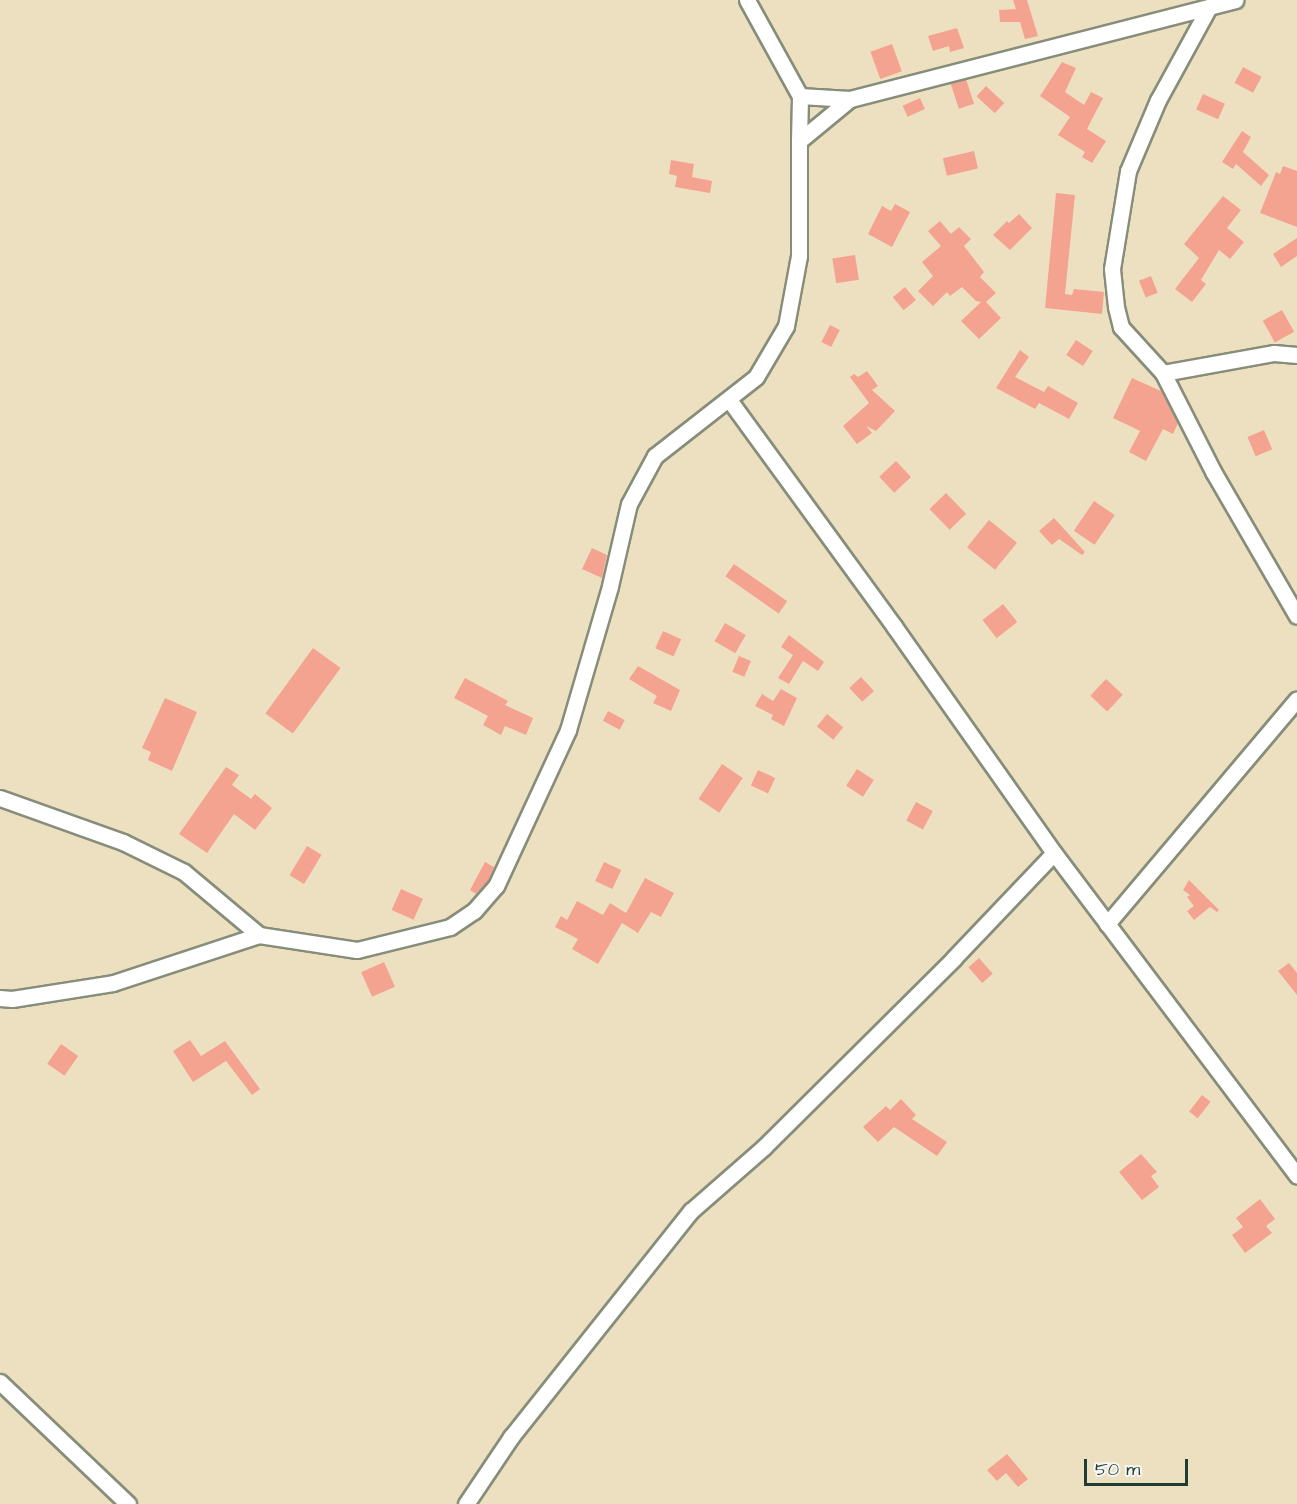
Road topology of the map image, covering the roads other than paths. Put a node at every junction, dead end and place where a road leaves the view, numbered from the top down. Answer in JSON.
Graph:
{"nodes":[{"id":1,"x":747,"y":0,"type":"edge"},
{"id":2,"x":1236,"y":0,"type":"edge"},
{"id":3,"x":1209,"y":7,"type":"junction"},
{"id":4,"x":800,"y":96,"type":"junction"},
{"id":5,"x":850,"y":99,"type":"junction"},
{"id":6,"x":799,"y":141,"type":"junction"},
{"id":7,"x":1297,"y":355,"type":"edge"},
{"id":8,"x":1163,"y":373,"type":"junction"},
{"id":9,"x":729,"y":400,"type":"junction"},
{"id":10,"x":1297,"y":616,"type":"edge"},
{"id":11,"x":1297,"y":699,"type":"edge"},
{"id":12,"x":0,"y":798,"type":"edge"},
{"id":13,"x":1054,"y":853,"type":"junction"},
{"id":14,"x":1107,"y":924,"type":"junction"},
{"id":15,"x":259,"y":935,"type":"junction"},
{"id":16,"x":0,"y":998,"type":"edge"},
{"id":17,"x":1297,"y":1176,"type":"edge"},
{"id":18,"x":0,"y":1382,"type":"edge"},
{"id":19,"x":129,"y":1504,"type":"edge"},
{"id":20,"x":466,"y":1504,"type":"edge"}],
"edges":[{"from":1,"to":4,"type":"street"},
{"from":2,"to":3,"type":"street"},
{"from":3,"to":5,"type":"street"},
{"from":3,"to":8,"type":"street"},
{"from":4,"to":5,"type":"street"},
{"from":4,"to":6,"type":"street"},
{"from":5,"to":6,"type":"street"},
{"from":6,"to":9,"type":"street"},
{"from":7,"to":8,"type":"street"},
{"from":8,"to":10,"type":"street"},
{"from":9,"to":13,"type":"street"},
{"from":9,"to":15,"type":"street"},
{"from":11,"to":14,"type":"street"},
{"from":12,"to":15,"type":"street"},
{"from":13,"to":14,"type":"street"},
{"from":13,"to":20,"type":"street"},
{"from":14,"to":17,"type":"street"},
{"from":15,"to":16,"type":"street"},
{"from":18,"to":19,"type":"street"}]}
